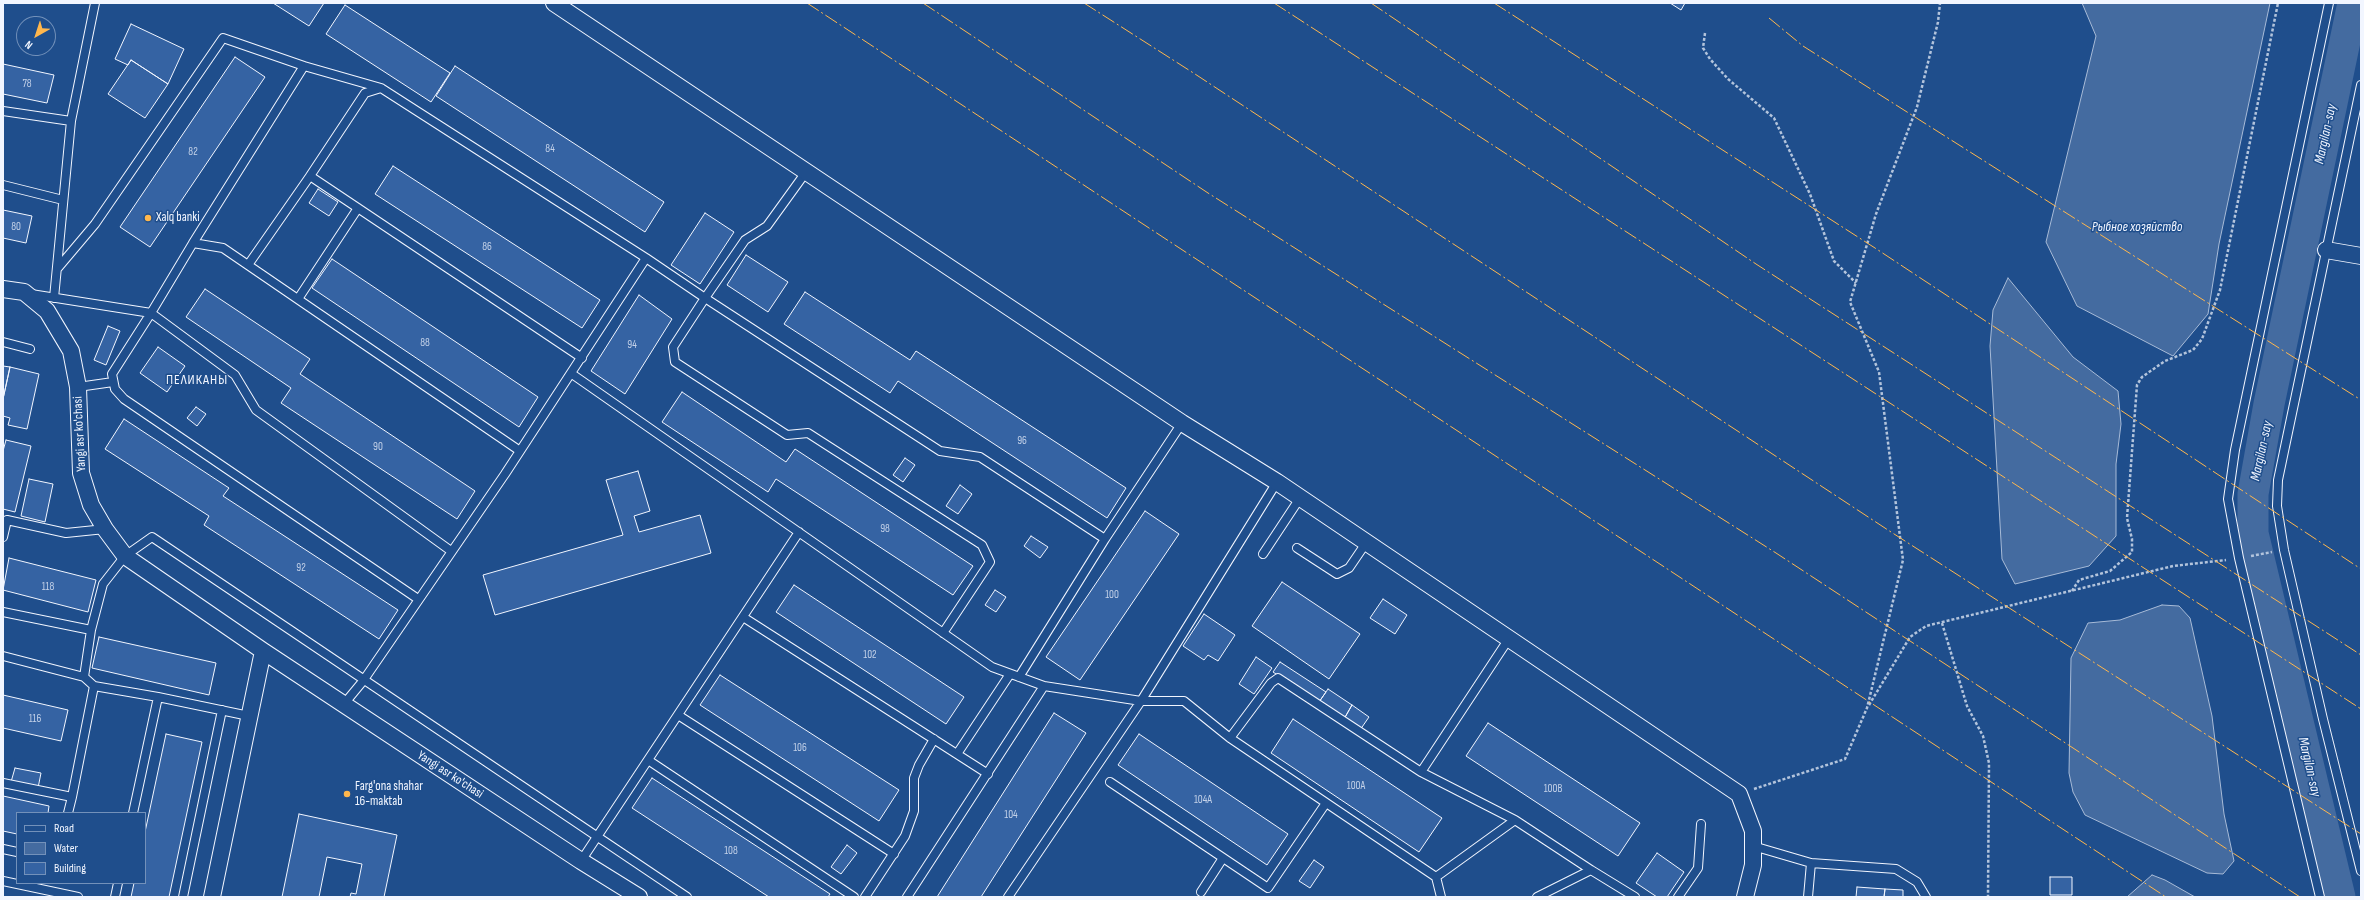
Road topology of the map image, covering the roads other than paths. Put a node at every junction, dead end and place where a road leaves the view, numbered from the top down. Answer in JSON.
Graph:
{"nodes":[{"id":1,"x":94,"y":3,"type":"edge"},
{"id":2,"x":554,"y":3,"type":"edge"},
{"id":3,"x":2329,"y":3,"type":"edge"},
{"id":4,"x":304,"y":66,"type":"junction"},
{"id":5,"x":2361,"y":85,"type":"edge"},
{"id":6,"x":381,"y":88,"type":"junction"},
{"id":7,"x":3,"y":111,"type":"edge"},
{"id":8,"x":71,"y":121,"type":"junction"},
{"id":9,"x":806,"y":172,"type":"junction"},
{"id":10,"x":310,"y":176,"type":"junction"},
{"id":11,"x":3,"y":185,"type":"edge"},
{"id":12,"x":63,"y":200,"type":"junction"},
{"id":13,"x":358,"y":208,"type":"junction"},
{"id":14,"x":193,"y":243,"type":"junction"},
{"id":15,"x":2326,"y":250,"type":"junction"},
{"id":16,"x":2361,"y":256,"type":"edge"},
{"id":17,"x":646,"y":258,"type":"junction"},
{"id":18,"x":248,"y":265,"type":"junction"},
{"id":19,"x":56,"y":269,"type":"junction"},
{"id":20,"x":3,"y":289,"type":"edge"},
{"id":21,"x":24,"y":292,"type":"junction"},
{"id":22,"x":54,"y":298,"type":"junction"},
{"id":23,"x":705,"y":298,"type":"junction"},
{"id":24,"x":298,"y":299,"type":"junction"},
{"id":25,"x":151,"y":313,"type":"junction"},
{"id":26,"x":3,"y":342,"type":"edge"},
{"id":27,"x":30,"y":349,"type":"dead end"},
{"id":28,"x":582,"y":358,"type":"junction"},
{"id":29,"x":572,"y":374,"type":"junction"},
{"id":30,"x":113,"y":382,"type":"junction"},
{"id":31,"x":78,"y":387,"type":"junction"},
{"id":32,"x":1182,"y":423,"type":"junction"},
{"id":33,"x":520,"y":451,"type":"junction"},
{"id":34,"x":1277,"y":482,"type":"junction"},
{"id":35,"x":1300,"y":498,"type":"junction"},
{"id":36,"x":5,"y":520,"type":"edge"},
{"id":37,"x":105,"y":529,"type":"junction"},
{"id":38,"x":799,"y":532,"type":"junction"},
{"id":39,"x":3,"y":537,"type":"edge"},
{"id":40,"x":1105,"y":539,"type":"junction"},
{"id":41,"x":1366,"y":543,"type":"junction"},
{"id":42,"x":1297,"y":548,"type":"dead end"},
{"id":43,"x":451,"y":551,"type":"junction"},
{"id":44,"x":1263,"y":554,"type":"dead end"},
{"id":45,"x":125,"y":556,"type":"junction"},
{"id":46,"x":418,"y":599,"type":"junction"},
{"id":47,"x":3,"y":612,"type":"edge"},
{"id":48,"x":743,"y":617,"type":"junction"},
{"id":49,"x":91,"y":630,"type":"junction"},
{"id":50,"x":943,"y":633,"type":"junction"},
{"id":51,"x":1508,"y":640,"type":"junction"},
{"id":52,"x":263,"y":651,"type":"junction"},
{"id":53,"x":3,"y":656,"type":"edge"},
{"id":54,"x":1010,"y":674,"type":"junction"},
{"id":55,"x":84,"y":677,"type":"junction"},
{"id":56,"x":1018,"y":677,"type":"junction"},
{"id":57,"x":363,"y":681,"type":"junction"},
{"id":58,"x":94,"y":686,"type":"junction"},
{"id":59,"x":1044,"y":686,"type":"junction"},
{"id":60,"x":158,"y":698,"type":"junction"},
{"id":61,"x":1140,"y":701,"type":"junction"},
{"id":62,"x":344,"y":704,"type":"junction"},
{"id":63,"x":222,"y":710,"type":"junction"},
{"id":64,"x":678,"y":715,"type":"junction"},
{"id":65,"x":249,"y":716,"type":"junction"},
{"id":66,"x":1230,"y":738,"type":"junction"},
{"id":67,"x":934,"y":739,"type":"junction"},
{"id":68,"x":957,"y":754,"type":"junction"},
{"id":69,"x":648,"y":760,"type":"junction"},
{"id":70,"x":1421,"y":772,"type":"junction"},
{"id":71,"x":988,"y":774,"type":"junction"},
{"id":72,"x":1110,"y":782,"type":"dead end"},
{"id":73,"x":3,"y":783,"type":"edge"},
{"id":74,"x":72,"y":797,"type":"junction"},
{"id":75,"x":1326,"y":803,"type":"junction"},
{"id":76,"x":68,"y":812,"type":"edge"},
{"id":77,"x":133,"y":812,"type":"edge"},
{"id":78,"x":1515,"y":820,"type":"junction"},
{"id":79,"x":1701,"y":824,"type":"dead end"},
{"id":80,"x":596,"y":838,"type":"junction"},
{"id":81,"x":1753,"y":846,"type":"junction"},
{"id":82,"x":3,"y":849,"type":"edge"},
{"id":83,"x":16,"y":852,"type":"edge"},
{"id":84,"x":894,"y":854,"type":"junction"},
{"id":85,"x":1223,"y":858,"type":"junction"},
{"id":86,"x":581,"y":861,"type":"junction"},
{"id":87,"x":1811,"y":863,"type":"junction"},
{"id":88,"x":1592,"y":870,"type":"junction"},
{"id":89,"x":2361,"y":871,"type":"edge"},
{"id":90,"x":1436,"y":877,"type":"junction"},
{"id":91,"x":3,"y":881,"type":"edge"},
{"id":92,"x":16,"y":883,"type":"edge"},
{"id":93,"x":28,"y":884,"type":"edge"},
{"id":94,"x":118,"y":884,"type":"edge"},
{"id":95,"x":53,"y":887,"type":"edge"},
{"id":96,"x":1201,"y":892,"type":"dead end"},
{"id":97,"x":78,"y":897,"type":"edge"},
{"id":98,"x":115,"y":897,"type":"edge"},
{"id":99,"x":182,"y":897,"type":"edge"},
{"id":100,"x":212,"y":897,"type":"edge"},
{"id":101,"x":639,"y":897,"type":"edge"},
{"id":102,"x":687,"y":897,"type":"edge"},
{"id":103,"x":854,"y":897,"type":"edge"},
{"id":104,"x":865,"y":897,"type":"edge"},
{"id":105,"x":907,"y":897,"type":"edge"},
{"id":106,"x":1008,"y":897,"type":"edge"},
{"id":107,"x":1441,"y":897,"type":"edge"},
{"id":108,"x":1537,"y":897,"type":"edge"},
{"id":109,"x":1635,"y":897,"type":"edge"},
{"id":110,"x":1678,"y":897,"type":"edge"},
{"id":111,"x":1745,"y":897,"type":"edge"},
{"id":112,"x":1808,"y":897,"type":"edge"},
{"id":113,"x":1926,"y":897,"type":"edge"},
{"id":114,"x":2320,"y":897,"type":"edge"}],
"edges":[{"from":1,"to":8,"type":"lane"},
{"from":2,"to":9,"type":"street"},
{"from":3,"to":114,"type":"lane"},
{"from":4,"to":6,"type":"lane"},
{"from":4,"to":14,"type":"lane"},
{"from":4,"to":19,"type":"lane"},
{"from":5,"to":15,"type":"lane"},
{"from":6,"to":10,"type":"lane"},
{"from":6,"to":17,"type":"lane"},
{"from":7,"to":8,"type":"lane"},
{"from":8,"to":12,"type":"lane"},
{"from":9,"to":23,"type":"lane"},
{"from":9,"to":32,"type":"street"},
{"from":10,"to":13,"type":"lane"},
{"from":10,"to":18,"type":"lane"},
{"from":11,"to":12,"type":"lane"},
{"from":12,"to":19,"type":"lane"},
{"from":13,"to":24,"type":"lane"},
{"from":13,"to":28,"type":"lane"},
{"from":14,"to":18,"type":"lane"},
{"from":14,"to":25,"type":"lane"},
{"from":15,"to":16,"type":"street"},
{"from":15,"to":89,"type":"lane"},
{"from":17,"to":23,"type":"lane"},
{"from":17,"to":28,"type":"lane"},
{"from":18,"to":24,"type":"lane"},
{"from":19,"to":22,"type":"lane"},
{"from":20,"to":21,"type":"street"},
{"from":21,"to":22,"type":"lane"},
{"from":21,"to":31,"type":"street","name":"Yangi asr ko'chasi"},
{"from":22,"to":25,"type":"lane"},
{"from":23,"to":40,"type":"lane"},
{"from":23,"to":50,"type":"lane"},
{"from":24,"to":33,"type":"lane"},
{"from":25,"to":30,"type":"lane"},
{"from":25,"to":43,"type":"lane"},
{"from":26,"to":27,"type":"lane"},
{"from":28,"to":29,"type":"lane"},
{"from":29,"to":33,"type":"lane"},
{"from":29,"to":38,"type":"lane"},
{"from":30,"to":31,"type":"lane"},
{"from":30,"to":46,"type":"lane"},
{"from":31,"to":37,"type":"street","name":"Yangi asr ko'chasi"},
{"from":32,"to":34,"type":"street"},
{"from":32,"to":40,"type":"lane"},
{"from":33,"to":43,"type":"lane"},
{"from":34,"to":35,"type":"street"},
{"from":34,"to":61,"type":"lane"},
{"from":35,"to":41,"type":"street"},
{"from":35,"to":44,"type":"lane"},
{"from":36,"to":37,"type":"lane"},
{"from":36,"to":39,"type":"lane"},
{"from":37,"to":45,"type":"street","name":"Yangi asr ko'chasi"},
{"from":38,"to":48,"type":"lane"},
{"from":38,"to":50,"type":"lane"},
{"from":40,"to":56,"type":"lane"},
{"from":41,"to":42,"type":"lane"},
{"from":41,"to":51,"type":"street"},
{"from":43,"to":46,"type":"lane"},
{"from":45,"to":49,"type":"lane"},
{"from":45,"to":52,"type":"street","name":"Yangi asr ko'chasi"},
{"from":45,"to":57,"type":"lane"},
{"from":46,"to":57,"type":"lane"},
{"from":47,"to":49,"type":"lane"},
{"from":48,"to":64,"type":"lane"},
{"from":48,"to":67,"type":"lane"},
{"from":49,"to":55,"type":"lane"},
{"from":50,"to":54,"type":"lane"},
{"from":51,"to":70,"type":"lane"},
{"from":51,"to":81,"type":"street"},
{"from":52,"to":62,"type":"street","name":"Yangi asr ko'chasi"},
{"from":52,"to":65,"type":"street"},
{"from":53,"to":55,"type":"lane"},
{"from":54,"to":56,"type":"lane"},
{"from":54,"to":68,"type":"lane"},
{"from":55,"to":58,"type":"lane"},
{"from":56,"to":59,"type":"lane"},
{"from":57,"to":62,"type":"lane"},
{"from":57,"to":80,"type":"lane"},
{"from":58,"to":60,"type":"lane"},
{"from":58,"to":74,"type":"lane"},
{"from":59,"to":61,"type":"lane"},
{"from":59,"to":71,"type":"lane"},
{"from":60,"to":63,"type":"lane"},
{"from":60,"to":77,"type":"lane"},
{"from":61,"to":66,"type":"lane"},
{"from":61,"to":106,"type":"lane"},
{"from":62,"to":86,"type":"street","name":"Yangi asr ko'chasi"},
{"from":63,"to":65,"type":"lane"},
{"from":63,"to":99,"type":"lane"},
{"from":64,"to":69,"type":"lane"},
{"from":64,"to":84,"type":"lane"},
{"from":65,"to":100,"type":"street"},
{"from":66,"to":70,"type":"lane"},
{"from":66,"to":75,"type":"lane"},
{"from":67,"to":68,"type":"lane"},
{"from":67,"to":84,"type":"lane"},
{"from":68,"to":71,"type":"lane"},
{"from":69,"to":80,"type":"lane"},
{"from":69,"to":103,"type":"lane"},
{"from":70,"to":78,"type":"lane"},
{"from":71,"to":105,"type":"lane"},
{"from":72,"to":85,"type":"lane"},
{"from":73,"to":74,"type":"lane"},
{"from":74,"to":76,"type":"lane"},
{"from":75,"to":85,"type":"lane"},
{"from":75,"to":90,"type":"lane"},
{"from":78,"to":88,"type":"lane"},
{"from":78,"to":90,"type":"lane"},
{"from":79,"to":110,"type":"lane"},
{"from":80,"to":86,"type":"lane"},
{"from":80,"to":102,"type":"lane"},
{"from":81,"to":87,"type":"lane"},
{"from":81,"to":111,"type":"street"},
{"from":82,"to":83,"type":"lane"},
{"from":84,"to":104,"type":"lane"},
{"from":85,"to":96,"type":"lane"},
{"from":86,"to":101,"type":"street","name":"Yangi asr ko'chasi"},
{"from":87,"to":112,"type":"lane"},
{"from":87,"to":113,"type":"lane"},
{"from":88,"to":108,"type":"lane"},
{"from":88,"to":109,"type":"lane"},
{"from":90,"to":107,"type":"lane"},
{"from":91,"to":92,"type":"lane"},
{"from":93,"to":95,"type":"lane"},
{"from":94,"to":98,"type":"lane"},
{"from":95,"to":97,"type":"lane"}]}
